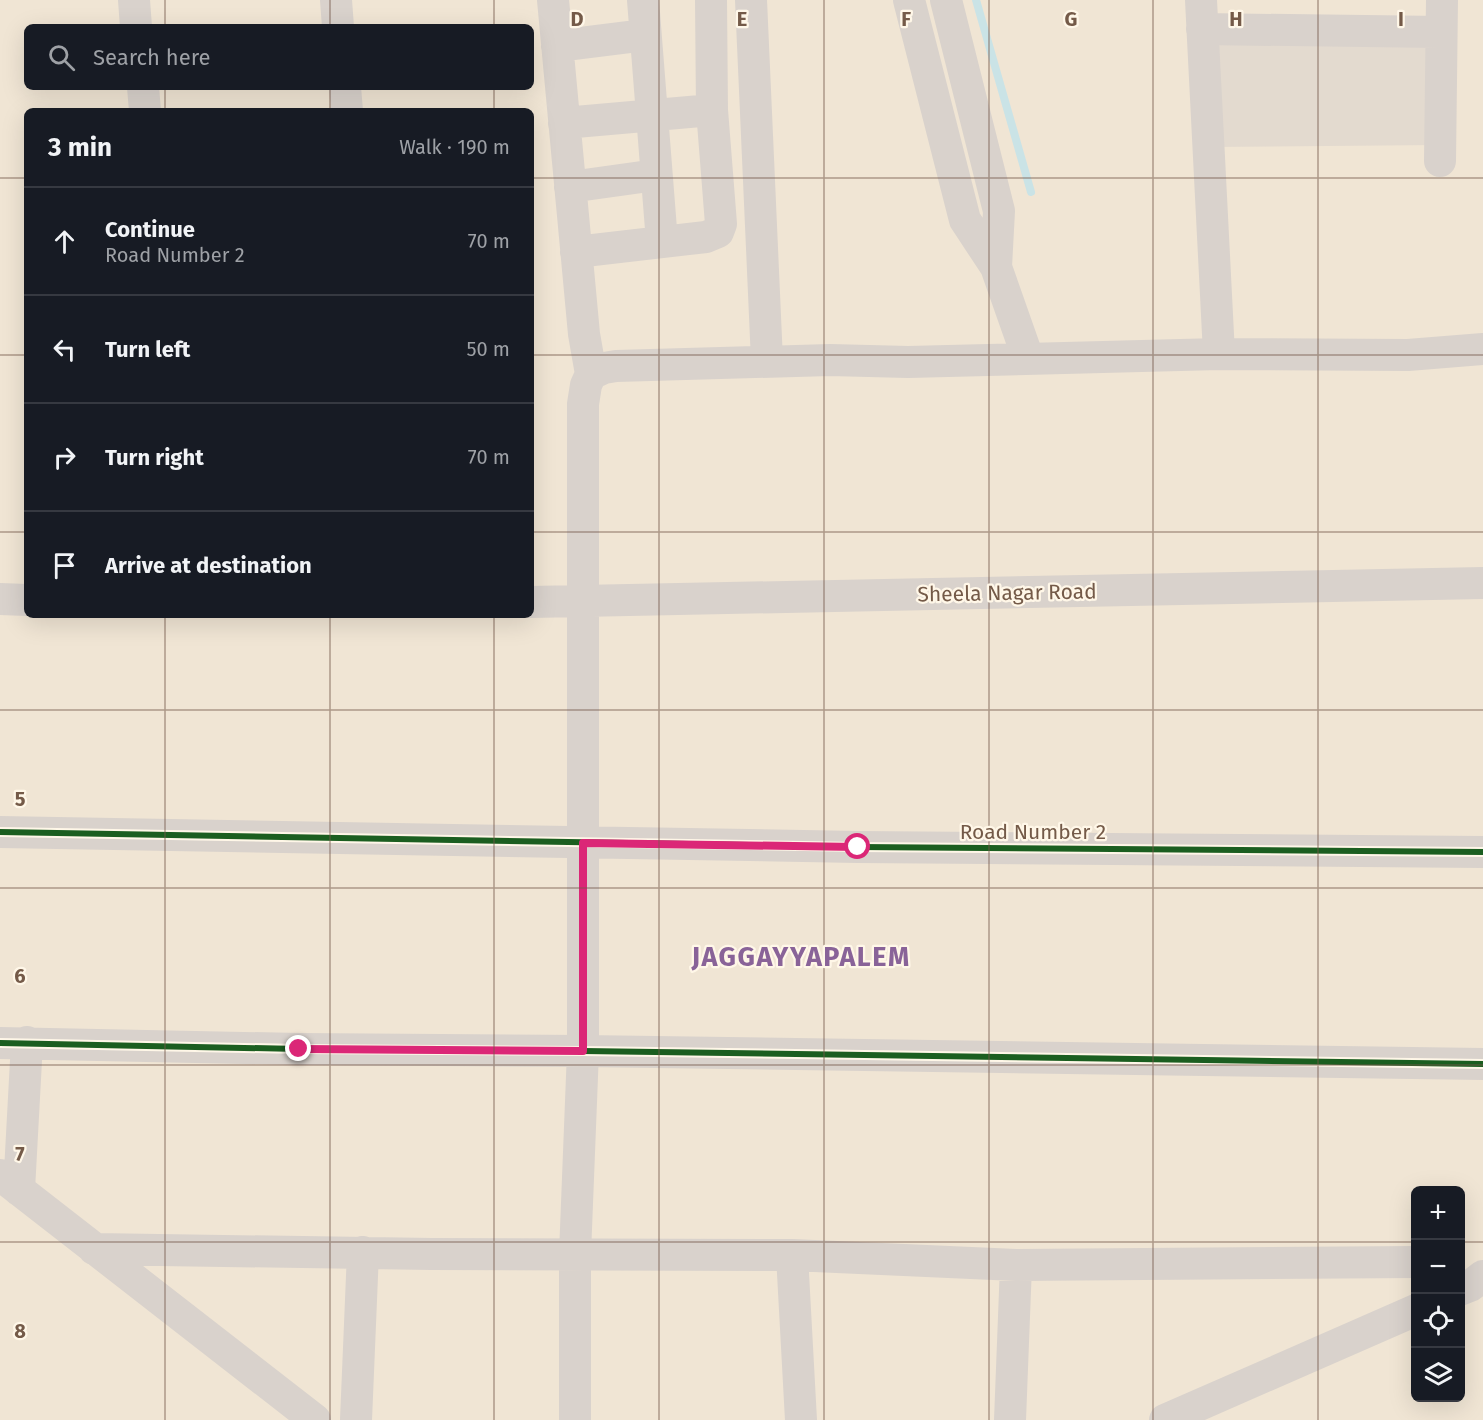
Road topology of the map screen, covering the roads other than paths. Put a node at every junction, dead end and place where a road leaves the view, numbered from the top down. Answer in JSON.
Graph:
{"nodes":[{"id":1,"x":134,"y":0,"type":"edge"},
{"id":2,"x":336,"y":0,"type":"edge"},
{"id":3,"x":553,"y":0,"type":"edge"},
{"id":4,"x":643,"y":0,"type":"edge"},
{"id":5,"x":711,"y":0,"type":"edge"},
{"id":6,"x":751,"y":0,"type":"edge"},
{"id":7,"x":909,"y":0,"type":"edge"},
{"id":8,"x":946,"y":0,"type":"edge"},
{"id":9,"x":1442,"y":0,"type":"edge"},
{"id":10,"x":1202,"y":14,"type":"edge"},
{"id":11,"x":136,"y":24,"type":"edge"},
{"id":12,"x":338,"y":24,"type":"edge"},
{"id":13,"x":1441,"y":32,"type":"junction"},
{"id":14,"x":645,"y":36,"type":"junction"},
{"id":15,"x":557,"y":45,"type":"junction"},
{"id":16,"x":142,"y":90,"type":"edge"},
{"id":17,"x":345,"y":90,"type":"edge"},
{"id":18,"x":145,"y":108,"type":"edge"},
{"id":19,"x":347,"y":108,"type":"edge"},
{"id":20,"x":712,"y":110,"type":"junction"},
{"id":21,"x":652,"y":115,"type":"junction"},
{"id":22,"x":564,"y":123,"type":"junction"},
{"id":23,"x":1440,"y":161,"type":"dead end"},
{"id":24,"x":656,"y":175,"type":"junction"},
{"id":25,"x":570,"y":187,"type":"junction"},
{"id":26,"x":662,"y":242,"type":"junction"},
{"id":27,"x":576,"y":252,"type":"junction"},
{"id":28,"x":996,"y":267,"type":"junction"},
{"id":29,"x":1483,"y":349,"type":"edge"},
{"id":30,"x":1219,"y":354,"type":"junction"},
{"id":31,"x":1028,"y":358,"type":"junction"},
{"id":32,"x":767,"y":361,"type":"junction"},
{"id":33,"x":591,"y":374,"type":"junction"},
{"id":34,"x":1483,"y":583,"type":"edge"},
{"id":35,"x":0,"y":600,"type":"edge"},
{"id":36,"x":24,"y":600,"type":"edge"},
{"id":37,"x":534,"y":603,"type":"edge"},
{"id":38,"x":584,"y":603,"type":"junction"},
{"id":39,"x":0,"y":832,"type":"edge"},
{"id":40,"x":583,"y":843,"type":"junction"},
{"id":41,"x":1483,"y":852,"type":"edge"},
{"id":42,"x":14,"y":1042,"type":"edge"},
{"id":43,"x":583,"y":1051,"type":"junction"},
{"id":44,"x":1483,"y":1064,"type":"edge"},
{"id":45,"x":9,"y":1182,"type":"edge"},
{"id":46,"x":94,"y":1249,"type":"junction"},
{"id":47,"x":363,"y":1252,"type":"junction"},
{"id":48,"x":575,"y":1254,"type":"junction"},
{"id":49,"x":792,"y":1255,"type":"junction"},
{"id":50,"x":1411,"y":1262,"type":"edge"},
{"id":51,"x":1465,"y":1262,"type":"edge"},
{"id":52,"x":1483,"y":1262,"type":"edge"},
{"id":53,"x":1016,"y":1265,"type":"junction"},
{"id":54,"x":1483,"y":1275,"type":"edge"},
{"id":55,"x":1465,"y":1288,"type":"edge"},
{"id":56,"x":1411,"y":1312,"type":"edge"},
{"id":57,"x":315,"y":1420,"type":"edge"},
{"id":58,"x":356,"y":1420,"type":"edge"},
{"id":59,"x":575,"y":1420,"type":"edge"},
{"id":60,"x":801,"y":1420,"type":"edge"},
{"id":61,"x":1010,"y":1420,"type":"edge"},
{"id":62,"x":1166,"y":1420,"type":"edge"}],
"edges":[{"from":1,"to":11,"type":"street"},
{"from":2,"to":12,"type":"street"},
{"from":3,"to":15,"type":"street"},
{"from":4,"to":14,"type":"street"},
{"from":5,"to":20,"type":"street"},
{"from":6,"to":32,"type":"street"},
{"from":7,"to":28,"type":"street"},
{"from":8,"to":28,"type":"street"},
{"from":9,"to":13,"type":"street"},
{"from":10,"to":13,"type":"street"},
{"from":10,"to":30,"type":"street"},
{"from":13,"to":23,"type":"street"},
{"from":14,"to":15,"type":"street"},
{"from":14,"to":21,"type":"street"},
{"from":15,"to":22,"type":"street"},
{"from":16,"to":18,"type":"street"},
{"from":17,"to":19,"type":"street"},
{"from":20,"to":21,"type":"street"},
{"from":20,"to":26,"type":"street"},
{"from":21,"to":22,"type":"street"},
{"from":21,"to":24,"type":"street"},
{"from":22,"to":25,"type":"street"},
{"from":24,"to":25,"type":"street"},
{"from":24,"to":26,"type":"street"},
{"from":25,"to":27,"type":"street"},
{"from":26,"to":27,"type":"street"},
{"from":27,"to":33,"type":"street"},
{"from":28,"to":31,"type":"street"},
{"from":29,"to":30,"type":"street"},
{"from":30,"to":31,"type":"street"},
{"from":31,"to":32,"type":"street"},
{"from":32,"to":33,"type":"street"},
{"from":33,"to":38,"type":"street"},
{"from":34,"to":38,"type":"street","name":"Sheela Nagar Road"},
{"from":35,"to":36,"type":"street"},
{"from":37,"to":38,"type":"street","name":"Sheela Nagar Road"},
{"from":38,"to":40,"type":"street"},
{"from":39,"to":40,"type":"street","name":"Road Number 2"},
{"from":40,"to":41,"type":"street","name":"Road Number 2"},
{"from":40,"to":43,"type":"street"},
{"from":42,"to":43,"type":"street"},
{"from":42,"to":45,"type":"street"},
{"from":43,"to":44,"type":"street"},
{"from":43,"to":48,"type":"street"},
{"from":45,"to":46,"type":"street"},
{"from":46,"to":47,"type":"street"},
{"from":46,"to":57,"type":"street"},
{"from":47,"to":48,"type":"street"},
{"from":47,"to":58,"type":"street"},
{"from":48,"to":49,"type":"street"},
{"from":48,"to":59,"type":"street"},
{"from":49,"to":53,"type":"street"},
{"from":49,"to":60,"type":"street"},
{"from":50,"to":53,"type":"street"},
{"from":51,"to":52,"type":"street"},
{"from":53,"to":61,"type":"street"},
{"from":54,"to":55,"type":"street"},
{"from":56,"to":62,"type":"street"}]}
